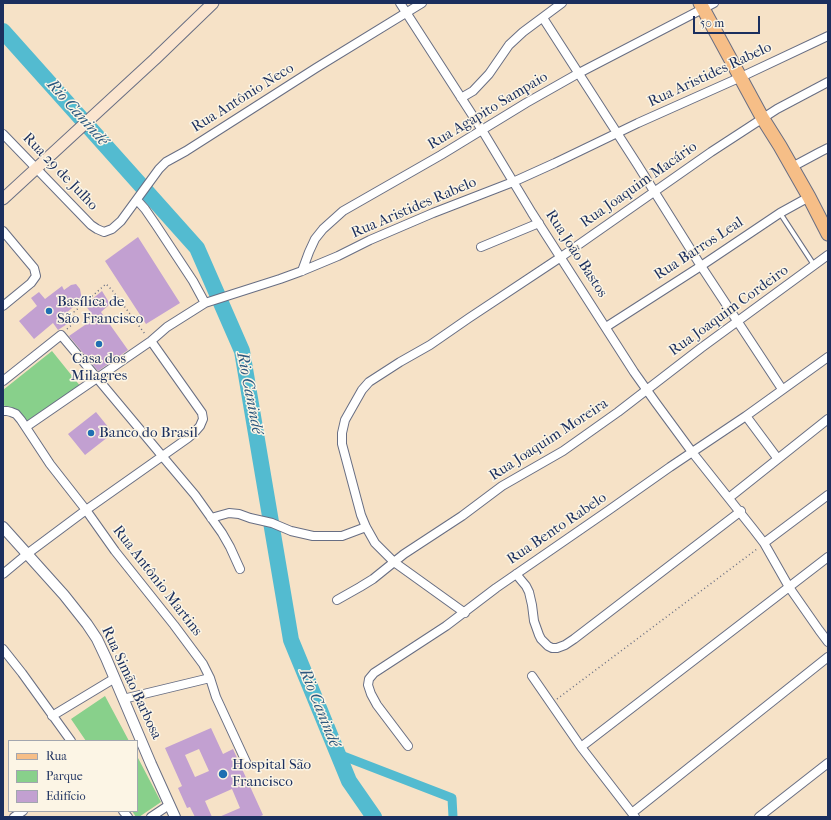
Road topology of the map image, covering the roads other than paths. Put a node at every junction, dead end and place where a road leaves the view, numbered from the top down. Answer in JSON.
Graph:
{"nodes":[{"id":1,"x":212,"y":3,"type":"edge"},
{"id":2,"x":400,"y":3,"type":"edge"},
{"id":3,"x":422,"y":3,"type":"edge"},
{"id":4,"x":562,"y":3,"type":"edge"},
{"id":5,"x":706,"y":5,"type":"edge"},
{"id":6,"x":406,"y":13,"type":"junction"},
{"id":7,"x":543,"y":18,"type":"junction"},
{"id":8,"x":828,"y":36,"type":"edge"},
{"id":9,"x":579,"y":73,"type":"junction"},
{"id":10,"x":741,"y":77,"type":"junction"},
{"id":11,"x":828,"y":82,"type":"edge"},
{"id":12,"x":461,"y":98,"type":"junction"},
{"id":13,"x":763,"y":119,"type":"junction"},
{"id":14,"x":482,"y":130,"type":"junction"},
{"id":15,"x":617,"y":133,"type":"junction"},
{"id":16,"x":3,"y":134,"type":"edge"},
{"id":17,"x":828,"y":148,"type":"edge"},
{"id":18,"x":792,"y":167,"type":"junction"},
{"id":19,"x":36,"y":168,"type":"junction"},
{"id":20,"x":513,"y":182,"type":"junction"},
{"id":21,"x":654,"y":192,"type":"junction"},
{"id":22,"x":809,"y":197,"type":"junction"},
{"id":23,"x":139,"y":198,"type":"junction"},
{"id":24,"x":3,"y":199,"type":"edge"},
{"id":25,"x":780,"y":213,"type":"junction"},
{"id":26,"x":539,"y":223,"type":"junction"},
{"id":27,"x":97,"y":229,"type":"joint"},
{"id":28,"x":3,"y":231,"type":"edge"},
{"id":29,"x":828,"y":234,"type":"edge"},
{"id":30,"x":481,"y":247,"type":"dead end"},
{"id":31,"x":828,"y":255,"type":"edge"},
{"id":32,"x":560,"y":257,"type":"junction"},
{"id":33,"x":701,"y":266,"type":"junction"},
{"id":34,"x":814,"y":266,"type":"junction"},
{"id":35,"x":302,"y":271,"type":"junction"},
{"id":36,"x":205,"y":303,"type":"junction"},
{"id":37,"x":3,"y":306,"type":"edge"},
{"id":38,"x":737,"y":321,"type":"junction"},
{"id":39,"x":606,"y":327,"type":"junction"},
{"id":40,"x":151,"y":341,"type":"junction"},
{"id":41,"x":828,"y":357,"type":"edge"},
{"id":42,"x":98,"y":378,"type":"junction"},
{"id":43,"x":3,"y":381,"type":"edge"},
{"id":44,"x":782,"y":389,"type":"junction"},
{"id":45,"x":646,"y":390,"type":"junction"},
{"id":46,"x":3,"y":411,"type":"edge"},
{"id":47,"x":746,"y":416,"type":"junction"},
{"id":48,"x":828,"y":419,"type":"edge"},
{"id":49,"x":26,"y":427,"type":"junction"},
{"id":50,"x":692,"y":452,"type":"junction"},
{"id":51,"x":163,"y":457,"type":"junction"},
{"id":52,"x":778,"y":459,"type":"junction"},
{"id":53,"x":828,"y":495,"type":"edge"},
{"id":54,"x":730,"y":498,"type":"junction"},
{"id":55,"x":86,"y":510,"type":"junction"},
{"id":56,"x":741,"y":511,"type":"junction"},
{"id":57,"x":211,"y":518,"type":"junction"},
{"id":58,"x":3,"y":527,"type":"edge"},
{"id":59,"x":366,"y":527,"type":"junction"},
{"id":60,"x":764,"y":544,"type":"junction"},
{"id":61,"x":27,"y":554,"type":"junction"},
{"id":62,"x":828,"y":556,"type":"edge"},
{"id":63,"x":394,"y":562,"type":"junction"},
{"id":64,"x":240,"y":569,"type":"dead end"},
{"id":65,"x":3,"y":574,"type":"edge"},
{"id":66,"x":516,"y":574,"type":"junction"},
{"id":67,"x":789,"y":587,"type":"junction"},
{"id":68,"x":337,"y":600,"type":"dead end"},
{"id":69,"x":465,"y":613,"type":"junction"},
{"id":70,"x":828,"y":642,"type":"edge"},
{"id":71,"x":3,"y":649,"type":"edge"},
{"id":72,"x":828,"y":657,"type":"edge"},
{"id":73,"x":532,"y":676,"type":"dead end"},
{"id":74,"x":115,"y":678,"type":"junction"},
{"id":75,"x":210,"y":678,"type":"junction"},
{"id":76,"x":123,"y":699,"type":"junction"},
{"id":77,"x":52,"y":716,"type":"junction"},
{"id":78,"x":70,"y":740,"type":"edge"},
{"id":79,"x":408,"y":746,"type":"dead end"},
{"id":80,"x":581,"y":747,"type":"junction"},
{"id":81,"x":828,"y":763,"type":"edge"},
{"id":82,"x":247,"y":764,"type":"dead end"},
{"id":83,"x":169,"y":805,"type":"junction"},
{"id":84,"x":634,"y":815,"type":"edge"},
{"id":85,"x":151,"y":817,"type":"edge"},
{"id":86,"x":175,"y":817,"type":"edge"},
{"id":87,"x":759,"y":817,"type":"edge"}],
"edges":[{"from":1,"to":19,"type":"main road"},
{"from":2,"to":6,"type":"street","name":"Rua João Bastos"},
{"from":3,"to":6,"type":"street","name":"Rua Antônio Neco"},
{"from":4,"to":7,"type":"street"},
{"from":5,"to":9,"type":"street","name":"Rua Agapito Sampaio"},
{"from":5,"to":10,"type":"main road"},
{"from":6,"to":12,"type":"street","name":"Rua João Bastos"},
{"from":6,"to":23,"type":"street","name":"Rua Antônio Neco"},
{"from":7,"to":9,"type":"street"},
{"from":7,"to":12,"type":"street"},
{"from":8,"to":10,"type":"street","name":"Rua Aristides Rabelo"},
{"from":9,"to":14,"type":"street","name":"Rua Agapito Sampaio"},
{"from":9,"to":15,"type":"street"},
{"from":10,"to":13,"type":"main road"},
{"from":10,"to":15,"type":"street","name":"Rua Aristides Rabelo"},
{"from":11,"to":13,"type":"street","name":"Rua Joaquim Macário"},
{"from":12,"to":14,"type":"street","name":"Rua João Bastos"},
{"from":13,"to":18,"type":"main road"},
{"from":13,"to":21,"type":"street","name":"Rua Joaquim Macário"},
{"from":14,"to":20,"type":"street","name":"Rua João Bastos"},
{"from":14,"to":35,"type":"street","name":"Rua Agapito Sampaio"},
{"from":15,"to":20,"type":"street","name":"Rua Aristides Rabelo"},
{"from":15,"to":21,"type":"street"},
{"from":16,"to":19,"type":"street","name":"Rua 29 de Julho"},
{"from":17,"to":18,"type":"street"},
{"from":18,"to":22,"type":"main road"},
{"from":19,"to":24,"type":"main road"},
{"from":19,"to":27,"type":"street","name":"Rua 29 de Julho"},
{"from":20,"to":26,"type":"street","name":"Rua João Bastos"},
{"from":20,"to":35,"type":"street","name":"Rua Aristides Rabelo"},
{"from":21,"to":32,"type":"street","name":"Rua Joaquim Macário"},
{"from":21,"to":33,"type":"street"},
{"from":22,"to":25,"type":"street","name":"Rua Barros Leal"},
{"from":22,"to":29,"type":"main road"},
{"from":23,"to":27,"type":"street","name":"Rua Antônio Neco"},
{"from":23,"to":36,"type":"street"},
{"from":25,"to":33,"type":"street","name":"Rua Barros Leal"},
{"from":25,"to":34,"type":"lane"},
{"from":26,"to":30,"type":"street"},
{"from":26,"to":32,"type":"street","name":"Rua João Bastos"},
{"from":28,"to":37,"type":"street"},
{"from":31,"to":34,"type":"street","name":"Rua Joaquim Cordeiro"},
{"from":32,"to":39,"type":"street","name":"Rua João Bastos"},
{"from":32,"to":59,"type":"street","name":"Rua Joaquim Macário"},
{"from":33,"to":38,"type":"street"},
{"from":33,"to":39,"type":"street","name":"Rua Barros Leal"},
{"from":34,"to":38,"type":"street","name":"Rua Joaquim Cordeiro"},
{"from":35,"to":36,"type":"street","name":"Rua Aristides Rabelo"},
{"from":36,"to":40,"type":"street","name":"Rua Aristides Rabelo"},
{"from":38,"to":44,"type":"street"},
{"from":38,"to":45,"type":"street","name":"Rua Joaquim Cordeiro"},
{"from":39,"to":45,"type":"street","name":"Rua João Bastos"},
{"from":40,"to":42,"type":"street","name":"Rua Aristides Rabelo"},
{"from":40,"to":51,"type":"street"},
{"from":41,"to":44,"type":"street","name":"Rua Bento Rabelo"},
{"from":42,"to":43,"type":"street"},
{"from":42,"to":49,"type":"street","name":"Rua Aristides Rabelo"},
{"from":42,"to":51,"type":"street"},
{"from":44,"to":47,"type":"street","name":"Rua Bento Rabelo"},
{"from":45,"to":50,"type":"street","name":"Rua João Bastos"},
{"from":45,"to":63,"type":"street","name":"Rua Joaquim Moreira"},
{"from":46,"to":49,"type":"street","name":"Rua Antônio Martins"},
{"from":47,"to":50,"type":"street","name":"Rua Bento Rabelo"},
{"from":47,"to":52,"type":"street"},
{"from":48,"to":52,"type":"street"},
{"from":49,"to":55,"type":"street","name":"Rua Antônio Martins"},
{"from":50,"to":54,"type":"street","name":"Rua João Bastos"},
{"from":50,"to":66,"type":"street","name":"Rua Bento Rabelo"},
{"from":51,"to":55,"type":"street"},
{"from":51,"to":57,"type":"street"},
{"from":52,"to":54,"type":"street"},
{"from":53,"to":60,"type":"street"},
{"from":54,"to":56,"type":"street","name":"Rua João Bastos"},
{"from":55,"to":61,"type":"street"},
{"from":55,"to":75,"type":"street","name":"Rua Antônio Martins"},
{"from":56,"to":60,"type":"street","name":"Rua João Bastos"},
{"from":56,"to":66,"type":"street"},
{"from":57,"to":59,"type":"street"},
{"from":57,"to":64,"type":"street"},
{"from":58,"to":61,"type":"street","name":"Rua Simão Barbosa"},
{"from":59,"to":63,"type":"street"},
{"from":60,"to":67,"type":"street","name":"Rua João Bastos"},
{"from":61,"to":65,"type":"street"},
{"from":61,"to":74,"type":"street","name":"Rua Simão Barbosa"},
{"from":62,"to":67,"type":"street"},
{"from":63,"to":68,"type":"street","name":"Rua Joaquim Moreira"},
{"from":63,"to":69,"type":"street"},
{"from":66,"to":69,"type":"street","name":"Rua Bento Rabelo"},
{"from":67,"to":70,"type":"street","name":"Rua João Bastos"},
{"from":67,"to":80,"type":"street"},
{"from":69,"to":79,"type":"street","name":"Rua Bento Rabelo"},
{"from":71,"to":77,"type":"street"},
{"from":72,"to":84,"type":"street"},
{"from":73,"to":80,"type":"street"},
{"from":74,"to":76,"type":"street","name":"Rua Simão Barbosa"},
{"from":74,"to":77,"type":"street"},
{"from":75,"to":76,"type":"street"},
{"from":75,"to":82,"type":"street","name":"Rua Antônio Martins"},
{"from":76,"to":83,"type":"street","name":"Rua Simão Barbosa"},
{"from":77,"to":78,"type":"street"},
{"from":80,"to":84,"type":"street"},
{"from":81,"to":87,"type":"street"},
{"from":83,"to":85,"type":"street"},
{"from":83,"to":86,"type":"street","name":"Rua Simão Barbosa"}]}
